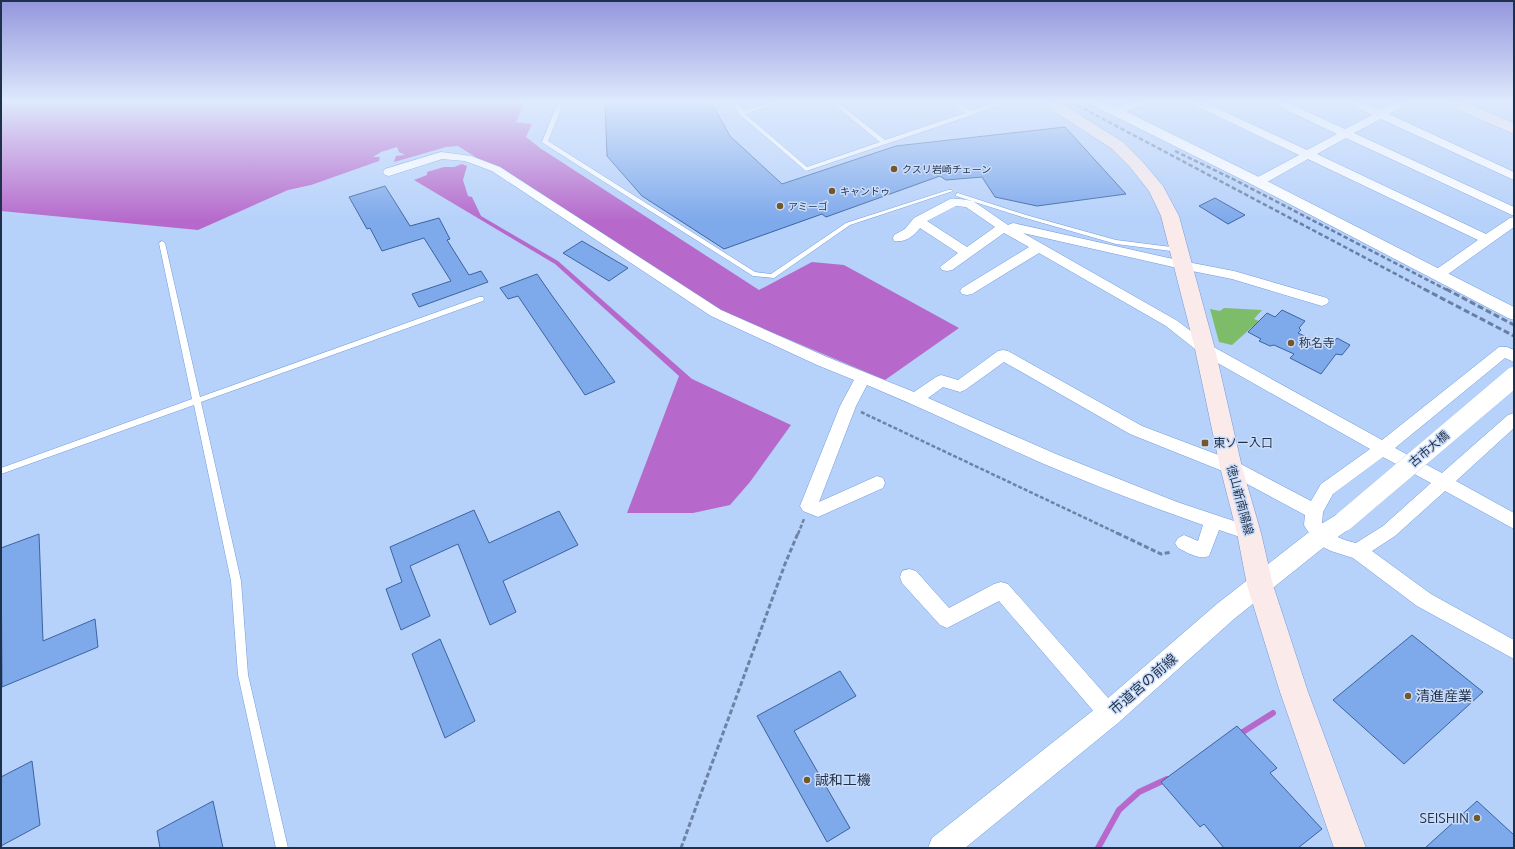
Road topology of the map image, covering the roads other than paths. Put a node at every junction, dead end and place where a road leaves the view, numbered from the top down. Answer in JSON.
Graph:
{"nodes":[{"id":1,"x":545,"y":142,"type":"edge"},
{"id":2,"x":774,"y":142,"type":"edge"},
{"id":3,"x":881,"y":142,"type":"edge"},
{"id":4,"x":1110,"y":142,"type":"edge"},
{"id":5,"x":1176,"y":142,"type":"edge"},
{"id":6,"x":1280,"y":142,"type":"edge"},
{"id":7,"x":1328,"y":142,"type":"edge"},
{"id":8,"x":1363,"y":142,"type":"edge"},
{"id":9,"x":1440,"y":142,"type":"edge"},
{"id":10,"x":1306,"y":154,"type":"junction"},
{"id":11,"x":388,"y":172,"type":"dead end"},
{"id":12,"x":1514,"y":176,"type":"edge"},
{"id":13,"x":1258,"y":182,"type":"junction"},
{"id":14,"x":950,"y":191,"type":"dead end"},
{"id":15,"x":958,"y":195,"type":"dead end"},
{"id":16,"x":1514,"y":212,"type":"edge"},
{"id":17,"x":918,"y":221,"type":"junction"},
{"id":18,"x":1514,"y":221,"type":"edge"},
{"id":19,"x":1000,"y":225,"type":"junction"},
{"id":20,"x":899,"y":238,"type":"dead end"},
{"id":21,"x":1487,"y":239,"type":"junction"},
{"id":22,"x":162,"y":243,"type":"dead end"},
{"id":23,"x":1039,"y":246,"type":"junction"},
{"id":24,"x":967,"y":253,"type":"junction"},
{"id":25,"x":1180,"y":258,"type":"junction"},
{"id":26,"x":948,"y":267,"type":"dead end"},
{"id":27,"x":1439,"y":274,"type":"junction"},
{"id":28,"x":968,"y":291,"type":"dead end"},
{"id":29,"x":481,"y":299,"type":"dead end"},
{"id":30,"x":1322,"y":301,"type":"dead end"},
{"id":31,"x":1514,"y":314,"type":"edge"},
{"id":32,"x":1205,"y":349,"type":"junction"},
{"id":33,"x":1514,"y":357,"type":"edge"},
{"id":34,"x":1514,"y":376,"type":"edge"},
{"id":35,"x":863,"y":378,"type":"junction"},
{"id":36,"x":916,"y":399,"type":"junction"},
{"id":37,"x":196,"y":401,"type":"junction"},
{"id":38,"x":1514,"y":419,"type":"edge"},
{"id":39,"x":1382,"y":449,"type":"junction"},
{"id":40,"x":1231,"y":467,"type":"junction"},
{"id":41,"x":1,"y":471,"type":"edge"},
{"id":42,"x":1442,"y":482,"type":"junction"},
{"id":43,"x":877,"y":483,"type":"dead end"},
{"id":44,"x":1314,"y":511,"type":"junction"},
{"id":45,"x":1213,"y":521,"type":"junction"},
{"id":46,"x":1344,"y":521,"type":"joint"},
{"id":47,"x":1514,"y":522,"type":"edge"},
{"id":48,"x":1249,"y":533,"type":"junction"},
{"id":49,"x":1321,"y":536,"type":"junction"},
{"id":50,"x":1184,"y":543,"type":"road end"},
{"id":51,"x":1358,"y":551,"type":"junction"},
{"id":52,"x":909,"y":577,"type":"dead end"},
{"id":53,"x":1260,"y":585,"type":"junction"},
{"id":54,"x":1514,"y":650,"type":"edge"},
{"id":55,"x":1109,"y":714,"type":"junction"},
{"id":56,"x":282,"y":848,"type":"edge"},
{"id":57,"x":942,"y":848,"type":"edge"},
{"id":58,"x":1350,"y":848,"type":"edge"}],
"edges":[{"from":1,"to":14,"type":"lane"},
{"from":2,"to":3,"type":"lane"},
{"from":4,"to":25,"type":"main road","name":"徳山新南陽線"},
{"from":5,"to":13,"type":"street"},
{"from":6,"to":10,"type":"street"},
{"from":7,"to":10,"type":"street"},
{"from":8,"to":16,"type":"street"},
{"from":9,"to":12,"type":"street"},
{"from":10,"to":13,"type":"street"},
{"from":10,"to":21,"type":"street"},
{"from":11,"to":35,"type":"street"},
{"from":13,"to":27,"type":"street"},
{"from":15,"to":25,"type":"lane"},
{"from":17,"to":19,"type":"street"},
{"from":17,"to":20,"type":"street"},
{"from":17,"to":24,"type":"street"},
{"from":18,"to":21,"type":"street"},
{"from":19,"to":23,"type":"street"},
{"from":19,"to":24,"type":"street"},
{"from":19,"to":25,"type":"street"},
{"from":21,"to":27,"type":"street"},
{"from":22,"to":37,"type":"lane"},
{"from":23,"to":28,"type":"street"},
{"from":23,"to":32,"type":"street"},
{"from":24,"to":26,"type":"street"},
{"from":25,"to":30,"type":"street"},
{"from":25,"to":32,"type":"main road","name":"徳山新南陽線"},
{"from":27,"to":31,"type":"street"},
{"from":29,"to":37,"type":"lane"},
{"from":32,"to":39,"type":"street"},
{"from":32,"to":40,"type":"main road","name":"徳山新南陽線"},
{"from":33,"to":39,"type":"street"},
{"from":34,"to":46,"type":"street","name":"古市大橋","bridge":true},
{"from":35,"to":36,"type":"street"},
{"from":35,"to":43,"type":"street"},
{"from":36,"to":40,"type":"street"},
{"from":36,"to":45,"type":"street"},
{"from":37,"to":41,"type":"lane"},
{"from":37,"to":56,"type":"lane"},
{"from":38,"to":42,"type":"street"},
{"from":39,"to":42,"type":"street"},
{"from":39,"to":44,"type":"street"},
{"from":40,"to":44,"type":"street"},
{"from":40,"to":48,"type":"main road","name":"徳山新南陽線"},
{"from":42,"to":47,"type":"street"},
{"from":42,"to":51,"type":"street"},
{"from":44,"to":49,"type":"street"},
{"from":45,"to":48,"type":"street"},
{"from":45,"to":50,"type":"street"},
{"from":46,"to":49,"type":"street","name":"市道宮の前線"},
{"from":48,"to":53,"type":"main road","name":"徳山新南陽線"},
{"from":49,"to":51,"type":"street"},
{"from":49,"to":53,"type":"street","name":"市道宮の前線"},
{"from":51,"to":54,"type":"street"},
{"from":52,"to":55,"type":"street"},
{"from":53,"to":55,"type":"street","name":"市道宮の前線"},
{"from":53,"to":58,"type":"main road","name":"徳山新南陽線"},
{"from":55,"to":57,"type":"street","name":"市道宮の前線"}]}
